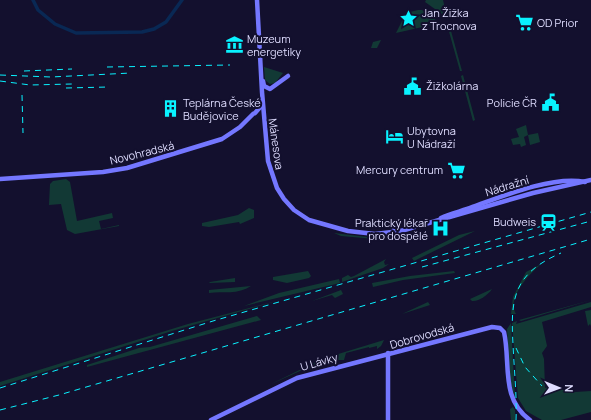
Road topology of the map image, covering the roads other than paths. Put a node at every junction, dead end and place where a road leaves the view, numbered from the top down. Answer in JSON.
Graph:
{"nodes":[{"id":1,"x":257,"y":0,"type":"edge"},
{"id":2,"x":261,"y":75,"type":"junction"},
{"id":3,"x":288,"y":76,"type":"dead end"},
{"id":4,"x":262,"y":105,"type":"junction"},
{"id":5,"x":0,"y":179,"type":"edge"},
{"id":6,"x":591,"y":180,"type":"edge"},
{"id":7,"x":384,"y":223,"type":"dead end"},
{"id":8,"x":400,"y":231,"type":"junction"},
{"id":9,"x":386,"y":233,"type":"joint"},
{"id":10,"x":388,"y":353,"type":"junction"},
{"id":11,"x":211,"y":420,"type":"edge"},
{"id":12,"x":388,"y":420,"type":"edge"},
{"id":13,"x":530,"y":420,"type":"edge"}],
"edges":[{"from":1,"to":2,"type":"main road","name":"Mánesova"},
{"from":2,"to":3,"type":"main road"},
{"from":2,"to":4,"type":"main road","name":"Mánesova"},
{"from":4,"to":5,"type":"main road","name":"Novohradská"},
{"from":4,"to":9,"type":"main road","name":"Mánesova"},
{"from":6,"to":8,"type":"main road","name":"Nádražní"},
{"from":7,"to":8,"type":"main road"},
{"from":8,"to":9,"type":"main road","name":"Nádražní"},
{"from":10,"to":11,"type":"main road","name":"U Lávky"},
{"from":10,"to":12,"type":"main road","name":"Dobrovodská"},
{"from":10,"to":13,"type":"main road","name":"Dobrovodská"}]}
